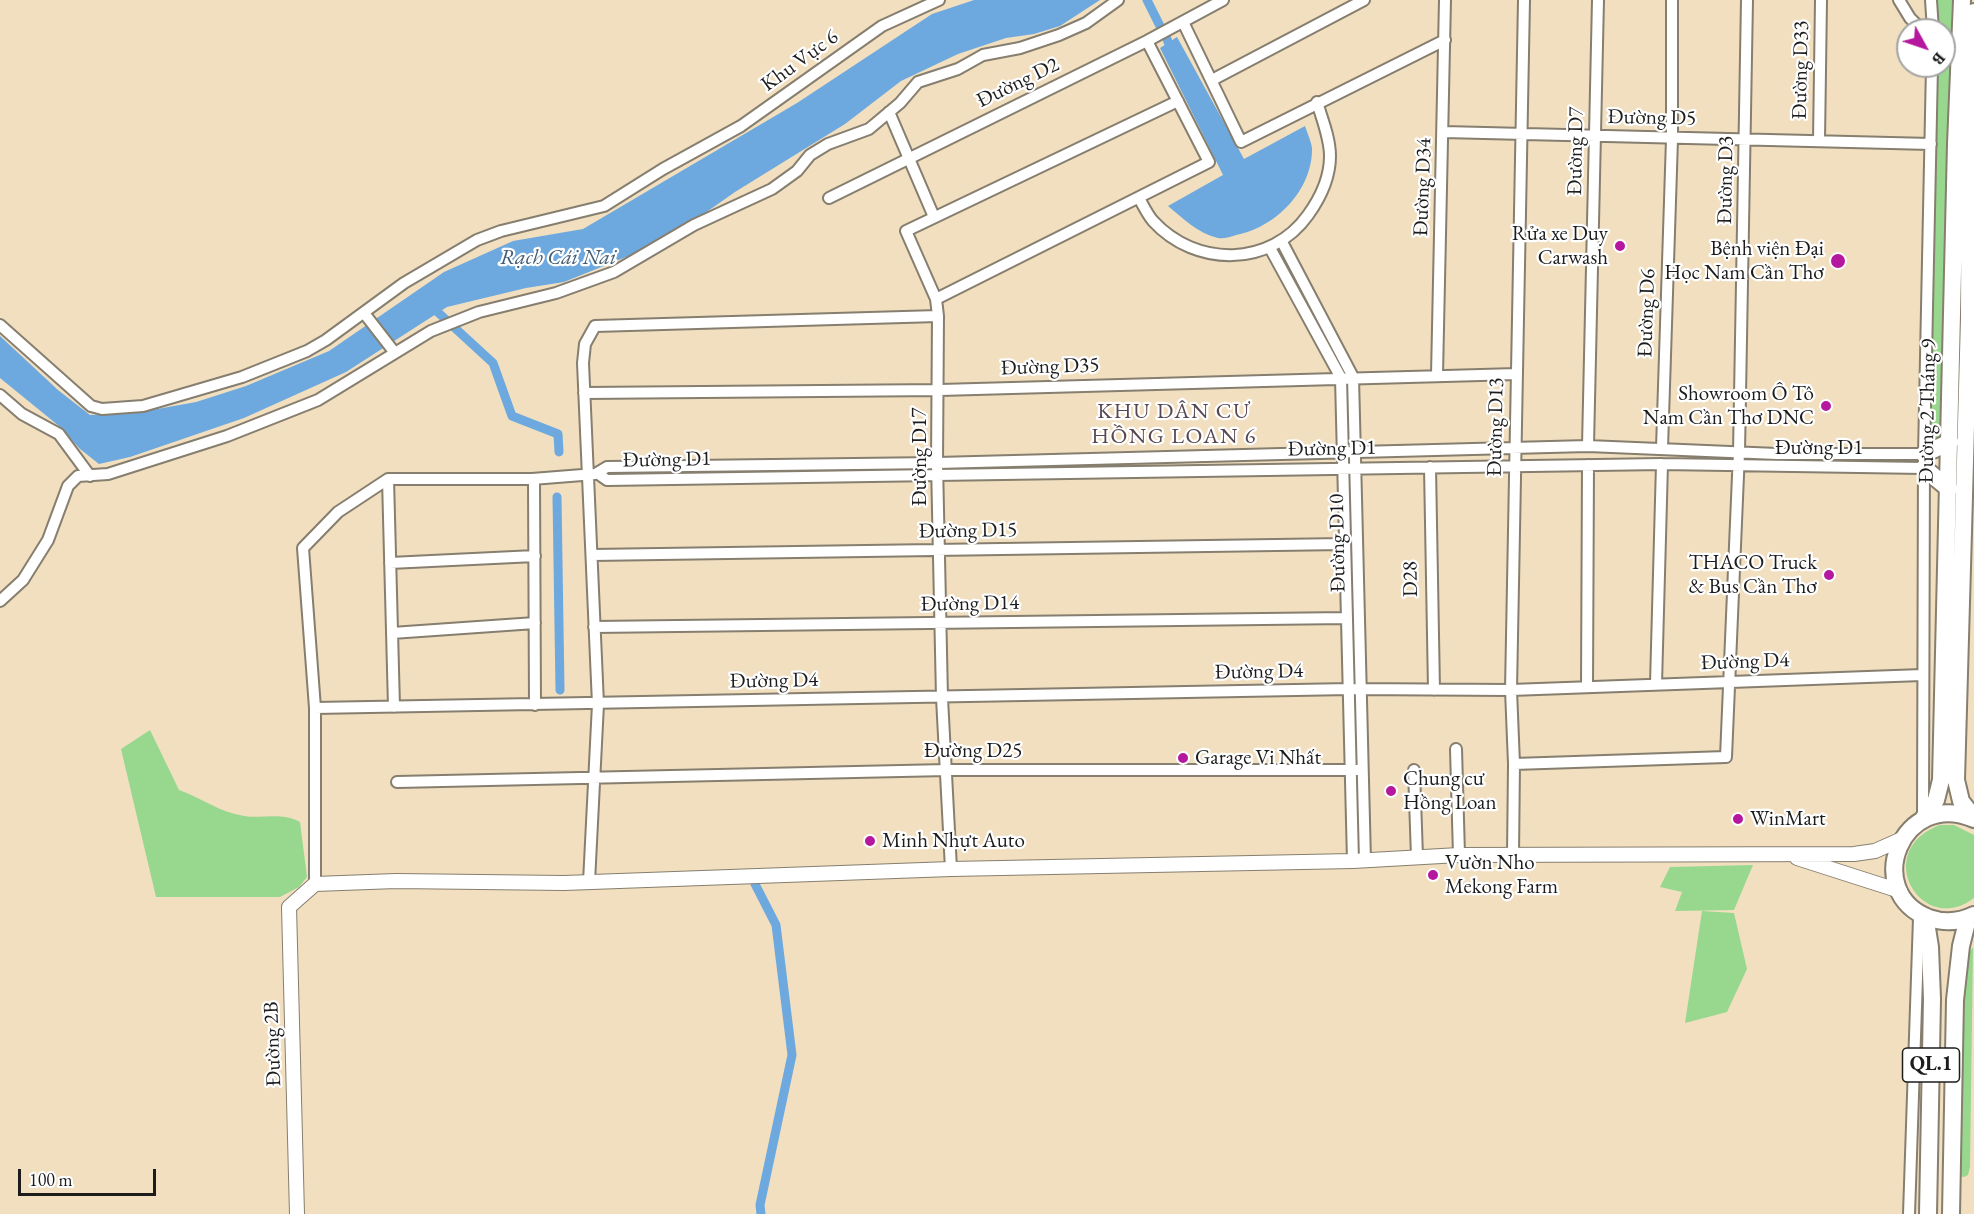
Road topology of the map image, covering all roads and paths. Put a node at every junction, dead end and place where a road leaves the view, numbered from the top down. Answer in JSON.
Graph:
{"nodes":[{"id":1,"x":939,"y":0,"type":"edge"},
{"id":2,"x":1118,"y":0,"type":"edge"},
{"id":3,"x":1222,"y":0,"type":"edge"},
{"id":4,"x":1364,"y":0,"type":"edge"},
{"id":5,"x":1445,"y":0,"type":"edge"},
{"id":6,"x":1524,"y":0,"type":"edge"},
{"id":7,"x":1598,"y":0,"type":"edge"},
{"id":8,"x":1672,"y":0,"type":"edge"},
{"id":9,"x":1747,"y":0,"type":"edge"},
{"id":10,"x":1821,"y":0,"type":"edge"},
{"id":11,"x":1899,"y":0,"type":"edge"},
{"id":12,"x":1931,"y":0,"type":"edge"},
{"id":13,"x":1962,"y":0,"type":"edge"},
{"id":14,"x":1974,"y":12,"type":"edge"},
{"id":15,"x":1911,"y":18,"type":"edge"},
{"id":16,"x":1932,"y":18,"type":"edge"},
{"id":17,"x":1183,"y":22,"type":"junction"},
{"id":18,"x":1445,"y":40,"type":"junction"},
{"id":19,"x":1147,"y":41,"type":"junction"},
{"id":20,"x":1932,"y":78,"type":"edge"},
{"id":21,"x":1212,"y":80,"type":"junction"},
{"id":22,"x":1178,"y":101,"type":"junction"},
{"id":23,"x":1317,"y":102,"type":"junction"},
{"id":24,"x":889,"y":112,"type":"junction"},
{"id":25,"x":1444,"y":132,"type":"junction"},
{"id":26,"x":1522,"y":134,"type":"junction"},
{"id":27,"x":1596,"y":136,"type":"junction"},
{"id":28,"x":1672,"y":139,"type":"junction"},
{"id":29,"x":1746,"y":139,"type":"junction"},
{"id":30,"x":1820,"y":141,"type":"junction"},
{"id":31,"x":1931,"y":144,"type":"junction"},
{"id":32,"x":909,"y":158,"type":"junction"},
{"id":33,"x":830,"y":198,"type":"dead end"},
{"id":34,"x":1138,"y":198,"type":"junction"},
{"id":35,"x":934,"y":217,"type":"junction"},
{"id":36,"x":1282,"y":242,"type":"junction"},
{"id":37,"x":1270,"y":248,"type":"junction"},
{"id":38,"x":936,"y":300,"type":"junction"},
{"id":39,"x":366,"y":316,"type":"junction"},
{"id":40,"x":939,"y":316,"type":"junction"},
{"id":41,"x":0,"y":325,"type":"edge"},
{"id":42,"x":392,"y":350,"type":"junction"},
{"id":43,"x":1517,"y":374,"type":"junction"},
{"id":44,"x":1437,"y":375,"type":"junction"},
{"id":45,"x":1353,"y":377,"type":"junction"},
{"id":46,"x":1341,"y":378,"type":"junction"},
{"id":47,"x":940,"y":390,"type":"junction"},
{"id":48,"x":584,"y":393,"type":"junction"},
{"id":49,"x":0,"y":394,"type":"edge"},
{"id":50,"x":1963,"y":441,"type":"edge"},
{"id":51,"x":1588,"y":446,"type":"junction"},
{"id":52,"x":1516,"y":448,"type":"junction"},
{"id":53,"x":1662,"y":448,"type":"junction"},
{"id":54,"x":1350,"y":452,"type":"junction"},
{"id":55,"x":1738,"y":452,"type":"junction"},
{"id":56,"x":1924,"y":461,"type":"junction"},
{"id":57,"x":937,"y":463,"type":"junction"},
{"id":58,"x":1662,"y":464,"type":"junction"},
{"id":59,"x":1588,"y":465,"type":"junction"},
{"id":60,"x":1515,"y":466,"type":"junction"},
{"id":61,"x":1430,"y":467,"type":"junction"},
{"id":62,"x":1737,"y":467,"type":"junction"},
{"id":63,"x":1344,"y":468,"type":"junction"},
{"id":64,"x":1356,"y":468,"type":"junction"},
{"id":65,"x":592,"y":474,"type":"junction"},
{"id":66,"x":90,"y":476,"type":"junction"},
{"id":67,"x":938,"y":477,"type":"junction"},
{"id":68,"x":388,"y":479,"type":"junction"},
{"id":69,"x":534,"y":479,"type":"junction"},
{"id":70,"x":1962,"y":490,"type":"edge"},
{"id":71,"x":1344,"y":544,"type":"junction"},
{"id":72,"x":940,"y":551,"type":"junction"},
{"id":73,"x":592,"y":555,"type":"junction"},
{"id":74,"x":535,"y":556,"type":"junction"},
{"id":75,"x":390,"y":563,"type":"junction"},
{"id":76,"x":0,"y":601,"type":"edge"},
{"id":77,"x":1347,"y":618,"type":"junction"},
{"id":78,"x":535,"y":623,"type":"junction"},
{"id":79,"x":941,"y":624,"type":"junction"},
{"id":80,"x":594,"y":627,"type":"junction"},
{"id":81,"x":392,"y":633,"type":"junction"},
{"id":82,"x":1922,"y":675,"type":"junction"},
{"id":83,"x":1729,"y":682,"type":"junction"},
{"id":84,"x":1656,"y":684,"type":"junction"},
{"id":85,"x":1587,"y":687,"type":"junction"},
{"id":86,"x":1355,"y":689,"type":"junction"},
{"id":87,"x":1434,"y":690,"type":"junction"},
{"id":88,"x":1511,"y":690,"type":"junction"},
{"id":89,"x":942,"y":698,"type":"junction"},
{"id":90,"x":598,"y":704,"type":"junction"},
{"id":91,"x":535,"y":705,"type":"junction"},
{"id":92,"x":394,"y":707,"type":"junction"},
{"id":93,"x":315,"y":708,"type":"junction"},
{"id":94,"x":1456,"y":749,"type":"dead end"},
{"id":95,"x":1514,"y":764,"type":"junction"},
{"id":96,"x":947,"y":770,"type":"junction"},
{"id":97,"x":1357,"y":770,"type":"junction"},
{"id":98,"x":1414,"y":770,"type":"dead end"},
{"id":99,"x":596,"y":779,"type":"junction"},
{"id":100,"x":397,"y":782,"type":"dead end"},
{"id":101,"x":1974,"y":818,"type":"edge"},
{"id":102,"x":1923,"y":819,"type":"junction"},
{"id":103,"x":1902,"y":839,"type":"junction"},
{"id":104,"x":1780,"y":853,"type":"junction"},
{"id":105,"x":1459,"y":855,"type":"junction"},
{"id":106,"x":1513,"y":855,"type":"junction"},
{"id":107,"x":1417,"y":857,"type":"junction"},
{"id":108,"x":1359,"y":861,"type":"junction"},
{"id":109,"x":951,"y":869,"type":"junction"},
{"id":110,"x":589,"y":882,"type":"junction"},
{"id":111,"x":315,"y":884,"type":"junction"},
{"id":112,"x":1900,"y":891,"type":"junction"},
{"id":113,"x":1921,"y":914,"type":"junction"},
{"id":114,"x":1971,"y":916,"type":"edge"},
{"id":115,"x":297,"y":1214,"type":"edge"},
{"id":116,"x":1908,"y":1214,"type":"edge"},
{"id":117,"x":1928,"y":1214,"type":"edge"},
{"id":118,"x":1951,"y":1214,"type":"edge"}],
"edges":[{"from":1,"to":39,"type":"street","name":"Khu Vực 6"},
{"from":2,"to":24,"type":"street"},
{"from":3,"to":17,"type":"street","name":"Đường D2"},
{"from":4,"to":21,"type":"street"},
{"from":5,"to":18,"type":"street","name":"Đường D34"},
{"from":6,"to":26,"type":"street","name":"Đường D13"},
{"from":7,"to":27,"type":"street","name":"Đường D7"},
{"from":8,"to":28,"type":"street","name":"Đường D6"},
{"from":9,"to":29,"type":"street","name":"Đường D3"},
{"from":10,"to":30,"type":"street","name":"Đường D33"},
{"from":11,"to":15,"type":"street"},
{"from":12,"to":16,"type":"street"},
{"from":13,"to":50,"type":"highway","name":"Đường 2 Tháng 9"},
{"from":14,"to":50,"type":"highway","name":"Đường 2 Tháng 9"},
{"from":17,"to":19,"type":"street","name":"Đường D2"},
{"from":17,"to":21,"type":"street"},
{"from":18,"to":23,"type":"street"},
{"from":18,"to":25,"type":"street","name":"Đường D34"},
{"from":19,"to":22,"type":"street"},
{"from":19,"to":32,"type":"street","name":"Đường D2"},
{"from":20,"to":31,"type":"street"},
{"from":21,"to":23,"type":"street"},
{"from":22,"to":34,"type":"street"},
{"from":22,"to":35,"type":"street"},
{"from":23,"to":36,"type":"street"},
{"from":24,"to":32,"type":"street"},
{"from":24,"to":42,"type":"street"},
{"from":25,"to":26,"type":"street","name":"Đường D5"},
{"from":25,"to":44,"type":"street","name":"Đường D34"},
{"from":26,"to":27,"type":"street","name":"Đường D5"},
{"from":26,"to":43,"type":"street","name":"Đường D13"},
{"from":27,"to":28,"type":"street","name":"Đường D5"},
{"from":27,"to":51,"type":"street","name":"Đường D7"},
{"from":28,"to":29,"type":"street","name":"Đường D5"},
{"from":28,"to":53,"type":"street","name":"Đường D6"},
{"from":29,"to":30,"type":"street","name":"Đường D5"},
{"from":29,"to":55,"type":"street","name":"Đường D3"},
{"from":30,"to":31,"type":"street","name":"Đường D5"},
{"from":31,"to":56,"type":"street"},
{"from":32,"to":33,"type":"street","name":"Đường D2"},
{"from":32,"to":35,"type":"street"},
{"from":34,"to":37,"type":"street"},
{"from":34,"to":38,"type":"street"},
{"from":35,"to":38,"type":"street","name":"Đường D17"},
{"from":36,"to":37,"type":"street"},
{"from":36,"to":45,"type":"street","name":"Đường D10"},
{"from":37,"to":46,"type":"street","name":"Đường D10"},
{"from":38,"to":40,"type":"street","name":"Đường D17"},
{"from":39,"to":41,"type":"street","name":"Khu Vực 6"},
{"from":39,"to":42,"type":"street"},
{"from":40,"to":47,"type":"street","name":"Đường D17"},
{"from":40,"to":48,"type":"street"},
{"from":42,"to":66,"type":"street"},
{"from":43,"to":44,"type":"street","name":"Đường D35"},
{"from":43,"to":52,"type":"street","name":"Đường D13"},
{"from":44,"to":45,"type":"street","name":"Đường D35"},
{"from":45,"to":46,"type":"street","name":"Đường D35"},
{"from":45,"to":54,"type":"street","name":"Đường D10"},
{"from":46,"to":47,"type":"street","name":"Đường D35"},
{"from":46,"to":54,"type":"street","name":"Đường D10"},
{"from":47,"to":48,"type":"street","name":"Đường D35"},
{"from":47,"to":57,"type":"street","name":"Đường D17"},
{"from":48,"to":65,"type":"street"},
{"from":49,"to":66,"type":"street"},
{"from":50,"to":56,"type":"highway"},
{"from":50,"to":70,"type":"highway","name":"Đường 2 Tháng 9"},
{"from":51,"to":52,"type":"street","name":"Đường D1"},
{"from":51,"to":53,"type":"street","name":"Đường D1"},
{"from":52,"to":54,"type":"street","name":"Đường D1"},
{"from":52,"to":60,"type":"street","name":"Đường D13"},
{"from":53,"to":55,"type":"street","name":"Đường D1"},
{"from":54,"to":57,"type":"street","name":"Đường D1"},
{"from":54,"to":63,"type":"street","name":"Đường D10"},
{"from":54,"to":64,"type":"street","name":"Đường D10"},
{"from":55,"to":56,"type":"street","name":"Đường D1"},
{"from":55,"to":62,"type":"street","name":"Đường D3"},
{"from":56,"to":62,"type":"street","name":"Đường D1"},
{"from":56,"to":70,"type":"highway"},
{"from":56,"to":82,"type":"street"},
{"from":57,"to":65,"type":"street","name":"Đường D1"},
{"from":57,"to":67,"type":"street","name":"Đường D17"},
{"from":58,"to":59,"type":"street","name":"Đường D1"},
{"from":58,"to":62,"type":"street","name":"Đường D1"},
{"from":58,"to":84,"type":"street"},
{"from":59,"to":60,"type":"street","name":"Đường D1"},
{"from":59,"to":85,"type":"street"},
{"from":60,"to":61,"type":"street","name":"Đường D1"},
{"from":60,"to":88,"type":"street","name":"Đường D13"},
{"from":61,"to":64,"type":"street","name":"Đường D1"},
{"from":61,"to":87,"type":"street","name":"D28"},
{"from":62,"to":83,"type":"street","name":"Đường D3"},
{"from":63,"to":64,"type":"street","name":"Đường D1"},
{"from":63,"to":67,"type":"street","name":"Đường D1"},
{"from":63,"to":71,"type":"street","name":"Đường D10"},
{"from":64,"to":86,"type":"street","name":"Đường D10"},
{"from":65,"to":67,"type":"street","name":"Đường D1"},
{"from":65,"to":69,"type":"street"},
{"from":65,"to":73,"type":"street"},
{"from":66,"to":76,"type":"street"},
{"from":67,"to":72,"type":"street","name":"Đường D17"},
{"from":68,"to":69,"type":"street"},
{"from":68,"to":75,"type":"street"},
{"from":68,"to":93,"type":"street"},
{"from":69,"to":74,"type":"street"},
{"from":70,"to":101,"type":"highway","name":"Đường 2 Tháng 9"},
{"from":70,"to":102,"type":"highway","name":"Đường 2 Tháng 9"},
{"from":71,"to":72,"type":"street","name":"Đường D15"},
{"from":71,"to":77,"type":"street","name":"Đường D10"},
{"from":72,"to":73,"type":"street","name":"Đường D15"},
{"from":72,"to":79,"type":"street","name":"Đường D17"},
{"from":73,"to":80,"type":"street"},
{"from":74,"to":75,"type":"street"},
{"from":74,"to":78,"type":"street"},
{"from":75,"to":81,"type":"street"},
{"from":77,"to":79,"type":"street","name":"Đường D14"},
{"from":77,"to":86,"type":"street","name":"Đường D10"},
{"from":78,"to":81,"type":"street"},
{"from":78,"to":91,"type":"street"},
{"from":79,"to":80,"type":"street","name":"Đường D14"},
{"from":79,"to":89,"type":"street","name":"Đường D17"},
{"from":80,"to":90,"type":"street"},
{"from":81,"to":92,"type":"street"},
{"from":82,"to":83,"type":"street","name":"Đường D4"},
{"from":82,"to":102,"type":"street"},
{"from":83,"to":84,"type":"street","name":"Đường D4"},
{"from":83,"to":95,"type":"street","name":"Đường D3"},
{"from":84,"to":85,"type":"street","name":"Đường D4"},
{"from":85,"to":88,"type":"street","name":"Đường D4"},
{"from":86,"to":87,"type":"street","name":"Đường D4"},
{"from":86,"to":89,"type":"street","name":"Đường D4"},
{"from":86,"to":97,"type":"street","name":"Đường D10"},
{"from":87,"to":88,"type":"street","name":"Đường D4"},
{"from":88,"to":95,"type":"street","name":"Đường D13"},
{"from":89,"to":90,"type":"street","name":"Đường D4"},
{"from":89,"to":96,"type":"street","name":"Đường D17"},
{"from":90,"to":91,"type":"street","name":"Đường D4"},
{"from":90,"to":99,"type":"street"},
{"from":91,"to":92,"type":"street","name":"Đường D4"},
{"from":92,"to":93,"type":"street","name":"Đường D4"},
{"from":93,"to":111,"type":"street"},
{"from":94,"to":105,"type":"street"},
{"from":95,"to":106,"type":"street","name":"Đường D13"},
{"from":96,"to":97,"type":"street","name":"Đường D25"},
{"from":96,"to":99,"type":"street","name":"Đường D25"},
{"from":96,"to":109,"type":"street","name":"Đường D17"},
{"from":97,"to":108,"type":"street","name":"Đường D10"},
{"from":98,"to":107,"type":"street"},
{"from":99,"to":100,"type":"street","name":"Đường D25"},
{"from":99,"to":110,"type":"street"},
{"from":101,"to":102,"type":"highway"},
{"from":102,"to":103,"type":"highway","name":"Đường 2 Tháng 9"},
{"from":103,"to":104,"type":"street"},
{"from":103,"to":112,"type":"highway"},
{"from":104,"to":106,"type":"street"},
{"from":104,"to":112,"type":"street"},
{"from":105,"to":106,"type":"street"},
{"from":105,"to":107,"type":"street"},
{"from":107,"to":108,"type":"street"},
{"from":108,"to":109,"type":"street"},
{"from":109,"to":110,"type":"street"},
{"from":110,"to":111,"type":"street"},
{"from":111,"to":115,"type":"street","name":"Đường 2B"},
{"from":112,"to":113,"type":"highway"},
{"from":113,"to":114,"type":"highway"},
{"from":113,"to":116,"type":"street"},
{"from":113,"to":117,"type":"highway","number":"QL.1"},
{"from":114,"to":118,"type":"highway","number":"QL.1"}]}
